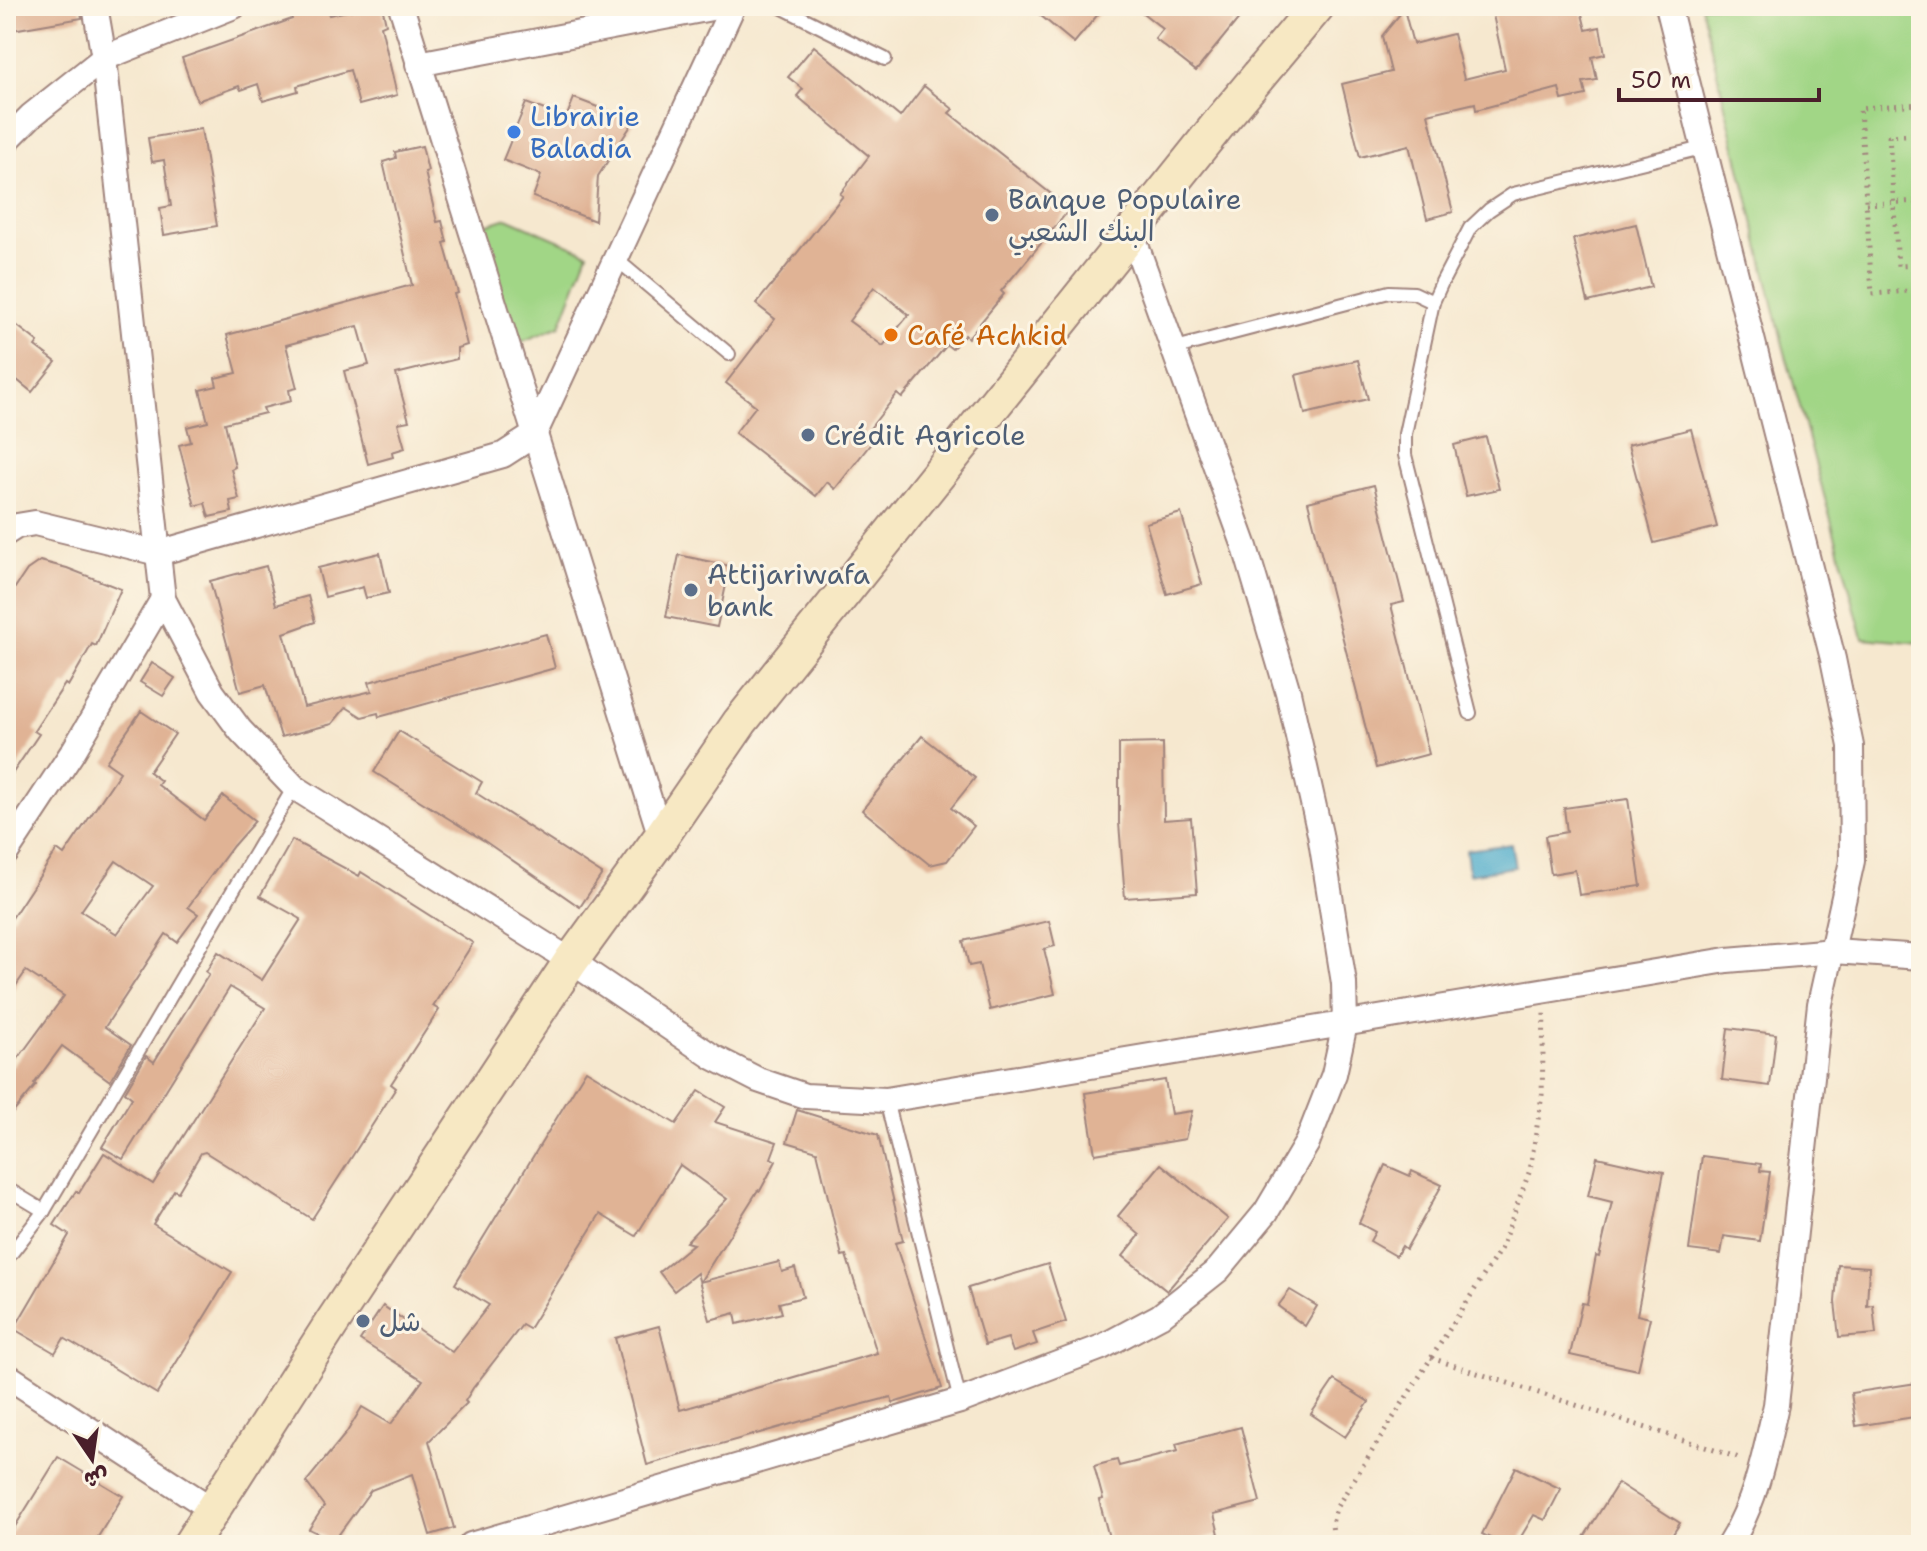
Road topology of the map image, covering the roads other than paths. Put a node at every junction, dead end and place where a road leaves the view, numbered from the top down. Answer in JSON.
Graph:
{"nodes":[{"id":1,"x":95,"y":6,"type":"edge"},
{"id":2,"x":234,"y":6,"type":"edge"},
{"id":3,"x":401,"y":6,"type":"edge"},
{"id":4,"x":722,"y":6,"type":"edge"},
{"id":5,"x":733,"y":6,"type":"edge"},
{"id":6,"x":779,"y":6,"type":"edge"},
{"id":7,"x":1317,"y":6,"type":"edge"},
{"id":8,"x":1668,"y":6,"type":"edge"},
{"id":9,"x":104,"y":58,"type":"junction"},
{"id":10,"x":885,"y":59,"type":"dead end"},
{"id":11,"x":418,"y":64,"type":"junction"},
{"id":12,"x":6,"y":141,"type":"edge"},
{"id":13,"x":1702,"y":148,"type":"junction"},
{"id":14,"x":1132,"y":234,"type":"junction"},
{"id":15,"x":616,"y":259,"type":"junction"},
{"id":16,"x":1433,"y":302,"type":"junction"},
{"id":17,"x":1172,"y":349,"type":"junction"},
{"id":18,"x":729,"y":354,"type":"dead end"},
{"id":19,"x":534,"y":435,"type":"junction"},
{"id":20,"x":6,"y":533,"type":"edge"},
{"id":21,"x":158,"y":553,"type":"junction"},
{"id":22,"x":163,"y":599,"type":"junction"},
{"id":23,"x":1470,"y":713,"type":"dead end"},
{"id":24,"x":294,"y":787,"type":"junction"},
{"id":25,"x":661,"y":837,"type":"junction"},
{"id":26,"x":6,"y":853,"type":"edge"},
{"id":27,"x":1834,"y":951,"type":"junction"},
{"id":28,"x":1921,"y":957,"type":"edge"},
{"id":29,"x":571,"y":961,"type":"junction"},
{"id":30,"x":1345,"y":1024,"type":"junction"},
{"id":31,"x":886,"y":1100,"type":"junction"},
{"id":32,"x":6,"y":1188,"type":"edge"},
{"id":33,"x":44,"y":1211,"type":"junction"},
{"id":34,"x":6,"y":1260,"type":"edge"},
{"id":35,"x":6,"y":1375,"type":"edge"},
{"id":36,"x":960,"y":1401,"type":"junction"},
{"id":37,"x":213,"y":1510,"type":"junction"},
{"id":38,"x":190,"y":1545,"type":"edge"},
{"id":39,"x":471,"y":1545,"type":"edge"},
{"id":40,"x":1729,"y":1545,"type":"edge"}],
"edges":[{"from":1,"to":9,"type":"street"},
{"from":2,"to":9,"type":"street"},
{"from":3,"to":11,"type":"street"},
{"from":4,"to":11,"type":"street"},
{"from":5,"to":15,"type":"street"},
{"from":6,"to":10,"type":"lane"},
{"from":7,"to":14,"type":"main road"},
{"from":8,"to":13,"type":"street"},
{"from":9,"to":12,"type":"street"},
{"from":9,"to":21,"type":"street"},
{"from":11,"to":19,"type":"street"},
{"from":13,"to":16,"type":"lane"},
{"from":13,"to":27,"type":"street"},
{"from":14,"to":17,"type":"street"},
{"from":14,"to":25,"type":"main road"},
{"from":15,"to":18,"type":"lane"},
{"from":15,"to":19,"type":"street"},
{"from":16,"to":17,"type":"lane"},
{"from":16,"to":23,"type":"lane"},
{"from":17,"to":30,"type":"street"},
{"from":19,"to":21,"type":"street"},
{"from":19,"to":25,"type":"street"},
{"from":20,"to":21,"type":"street"},
{"from":21,"to":22,"type":"street"},
{"from":22,"to":24,"type":"street"},
{"from":22,"to":26,"type":"street"},
{"from":24,"to":29,"type":"street"},
{"from":24,"to":33,"type":"lane"},
{"from":25,"to":29,"type":"main road"},
{"from":27,"to":28,"type":"street"},
{"from":27,"to":30,"type":"street"},
{"from":27,"to":40,"type":"street"},
{"from":29,"to":31,"type":"street"},
{"from":29,"to":37,"type":"main road"},
{"from":30,"to":31,"type":"street"},
{"from":30,"to":36,"type":"street"},
{"from":31,"to":36,"type":"lane"},
{"from":32,"to":33,"type":"lane"},
{"from":33,"to":34,"type":"lane"},
{"from":35,"to":37,"type":"street"},
{"from":36,"to":39,"type":"street"},
{"from":37,"to":38,"type":"main road"}]}
